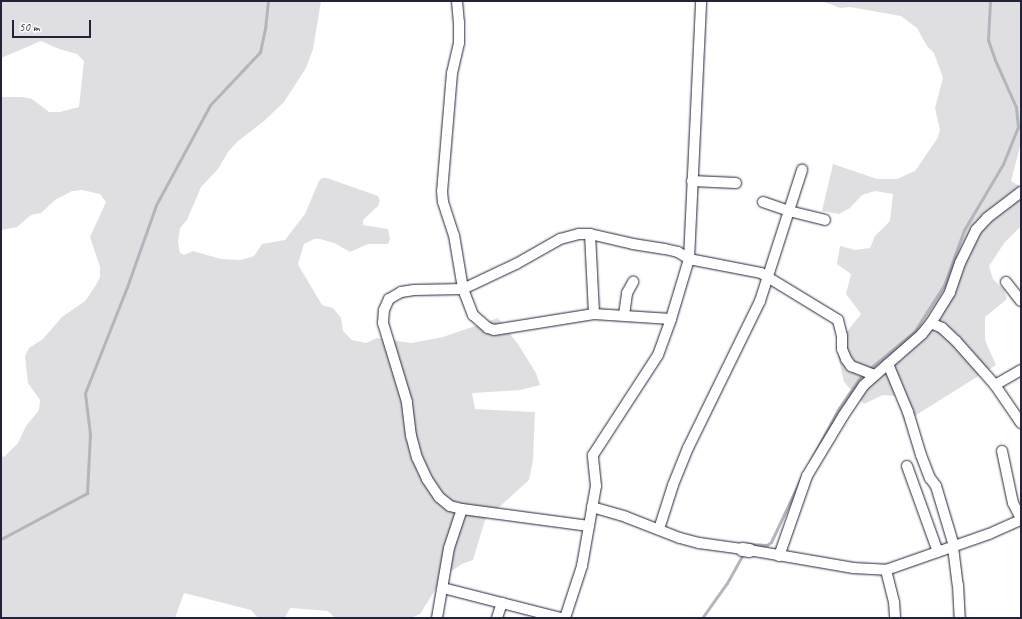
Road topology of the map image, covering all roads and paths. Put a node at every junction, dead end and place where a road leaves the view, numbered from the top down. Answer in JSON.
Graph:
{"nodes":[{"id":1,"x":457,"y":1,"type":"edge"},
{"id":2,"x":701,"y":1,"type":"edge"},
{"id":3,"x":802,"y":170,"type":"dead end"},
{"id":4,"x":692,"y":181,"type":"junction"},
{"id":5,"x":736,"y":183,"type":"dead end"},
{"id":6,"x":1021,"y":192,"type":"edge"},
{"id":7,"x":763,"y":202,"type":"dead end"},
{"id":8,"x":789,"y":211,"type":"junction"},
{"id":9,"x":825,"y":220,"type":"dead end"},
{"id":10,"x":590,"y":234,"type":"junction"},
{"id":11,"x":689,"y":259,"type":"junction"},
{"id":12,"x":768,"y":277,"type":"junction"},
{"id":13,"x":633,"y":282,"type":"dead end"},
{"id":14,"x":1006,"y":282,"type":"dead end"},
{"id":15,"x":463,"y":289,"type":"junction"},
{"id":16,"x":1021,"y":301,"type":"edge"},
{"id":17,"x":594,"y":314,"type":"junction"},
{"id":18,"x":624,"y":315,"type":"junction"},
{"id":19,"x":672,"y":319,"type":"junction"},
{"id":20,"x":931,"y":323,"type":"junction"},
{"id":21,"x":888,"y":364,"type":"junction"},
{"id":22,"x":1021,"y":370,"type":"edge"},
{"id":23,"x":874,"y":375,"type":"junction"},
{"id":24,"x":995,"y":385,"type":"junction"},
{"id":25,"x":1021,"y":423,"type":"edge"},
{"id":26,"x":1002,"y":451,"type":"dead end"},
{"id":27,"x":907,"y":466,"type":"dead end"},
{"id":28,"x":592,"y":506,"type":"junction"},
{"id":29,"x":462,"y":509,"type":"junction"},
{"id":30,"x":1021,"y":520,"type":"edge"},
{"id":31,"x":589,"y":526,"type":"junction"},
{"id":32,"x":659,"y":529,"type":"junction"},
{"id":33,"x":954,"y":547,"type":"junction"},
{"id":34,"x":938,"y":552,"type":"junction"},
{"id":35,"x":779,"y":556,"type":"junction"},
{"id":36,"x":886,"y":570,"type":"junction"},
{"id":37,"x":443,"y":588,"type":"junction"},
{"id":38,"x":502,"y":603,"type":"junction"},
{"id":39,"x":437,"y":618,"type":"edge"},
{"id":40,"x":497,"y":618,"type":"edge"},
{"id":41,"x":561,"y":618,"type":"edge"},
{"id":42,"x":565,"y":618,"type":"edge"},
{"id":43,"x":895,"y":618,"type":"edge"},
{"id":44,"x":960,"y":618,"type":"edge"}],
"edges":[{"from":1,"to":15,"type":"street"},
{"from":2,"to":4,"type":"street"},
{"from":3,"to":8,"type":"street"},
{"from":4,"to":5,"type":"street"},
{"from":4,"to":11,"type":"street"},
{"from":6,"to":20,"type":"street"},
{"from":7,"to":8,"type":"street"},
{"from":8,"to":9,"type":"street"},
{"from":8,"to":12,"type":"street"},
{"from":10,"to":11,"type":"street"},
{"from":10,"to":15,"type":"street"},
{"from":10,"to":17,"type":"street"},
{"from":11,"to":12,"type":"street"},
{"from":11,"to":19,"type":"street"},
{"from":12,"to":23,"type":"street"},
{"from":12,"to":32,"type":"street"},
{"from":13,"to":18,"type":"street"},
{"from":14,"to":16,"type":"street"},
{"from":15,"to":17,"type":"street"},
{"from":15,"to":29,"type":"street"},
{"from":17,"to":18,"type":"street"},
{"from":18,"to":19,"type":"street"},
{"from":19,"to":28,"type":"street"},
{"from":20,"to":21,"type":"street"},
{"from":20,"to":24,"type":"street"},
{"from":21,"to":23,"type":"street"},
{"from":21,"to":33,"type":"street"},
{"from":22,"to":24,"type":"street"},
{"from":23,"to":35,"type":"street"},
{"from":24,"to":25,"type":"street"},
{"from":26,"to":30,"type":"street"},
{"from":27,"to":34,"type":"street"},
{"from":28,"to":31,"type":"street"},
{"from":28,"to":32,"type":"street"},
{"from":29,"to":31,"type":"street"},
{"from":29,"to":37,"type":"street"},
{"from":30,"to":33,"type":"street"},
{"from":31,"to":42,"type":"street"},
{"from":32,"to":35,"type":"street"},
{"from":33,"to":34,"type":"street"},
{"from":33,"to":44,"type":"street"},
{"from":34,"to":36,"type":"street"},
{"from":35,"to":36,"type":"street"},
{"from":36,"to":43,"type":"street"},
{"from":37,"to":38,"type":"street"},
{"from":37,"to":39,"type":"street"},
{"from":38,"to":40,"type":"street"},
{"from":38,"to":41,"type":"street"}]}
